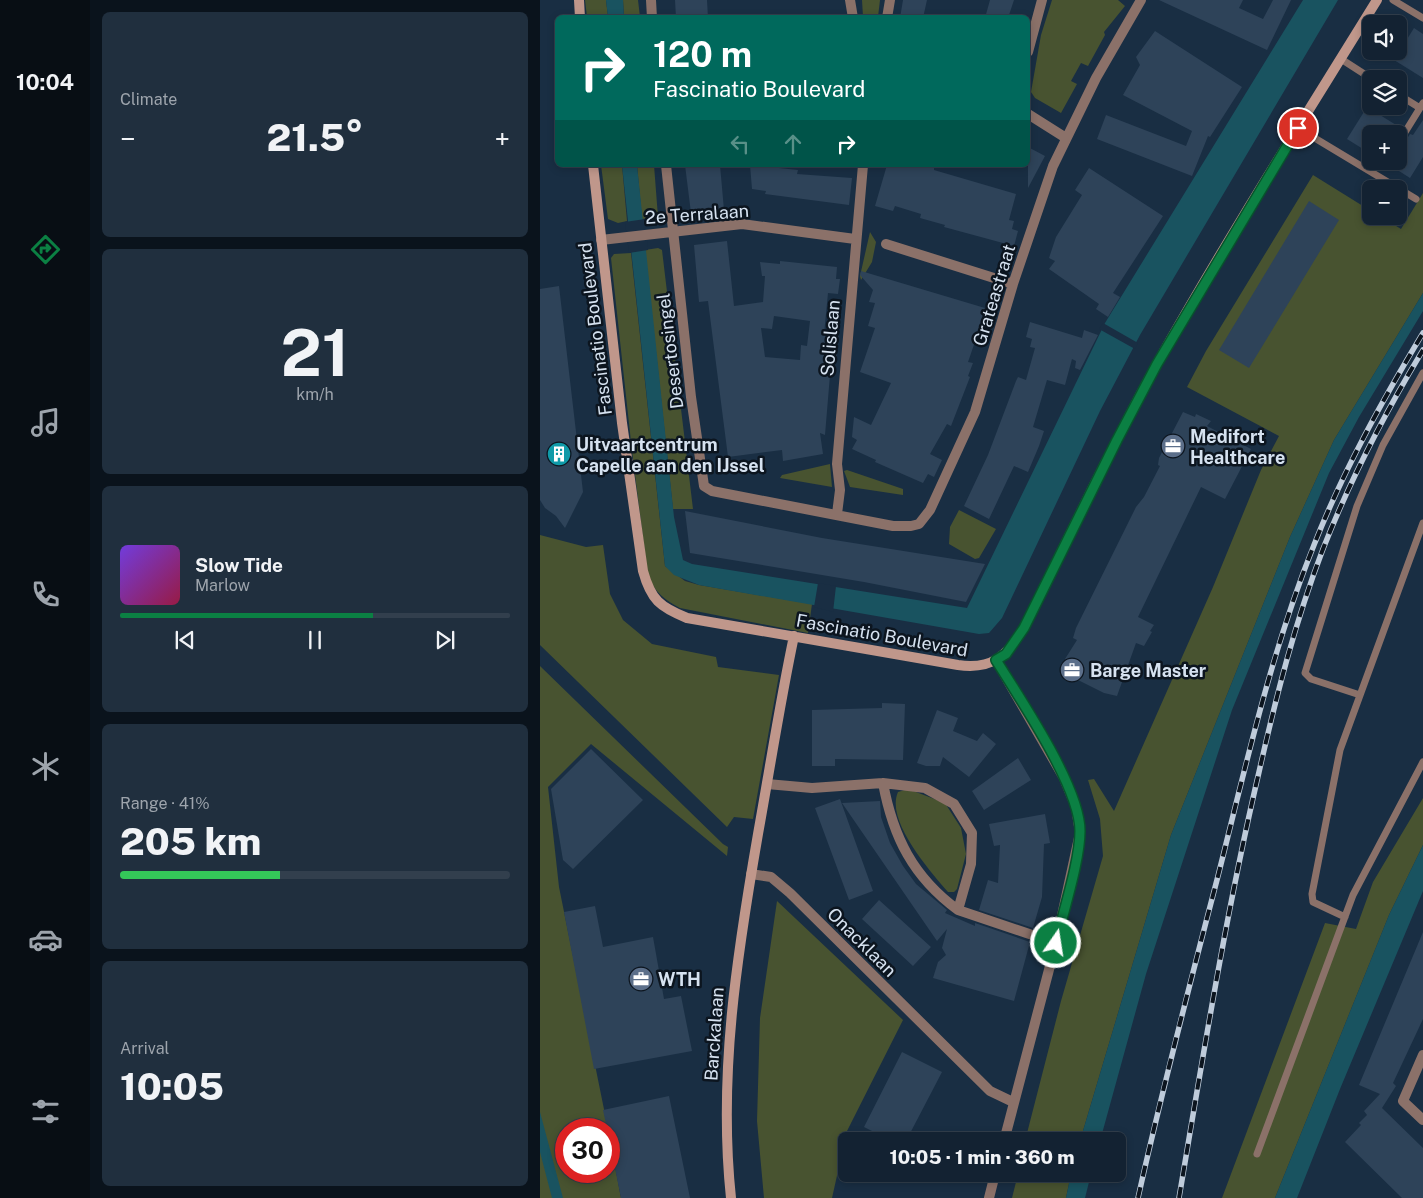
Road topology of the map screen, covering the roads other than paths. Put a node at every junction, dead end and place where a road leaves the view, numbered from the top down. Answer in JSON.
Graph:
{"nodes":[{"id":1,"x":579,"y":0,"type":"edge"},
{"id":2,"x":651,"y":0,"type":"edge"},
{"id":3,"x":850,"y":0,"type":"edge"},
{"id":4,"x":890,"y":0,"type":"edge"},
{"id":5,"x":1042,"y":0,"type":"edge"},
{"id":6,"x":1141,"y":0,"type":"edge"},
{"id":7,"x":1377,"y":0,"type":"edge"},
{"id":8,"x":1393,"y":0,"type":"edge"},
{"id":9,"x":580,"y":15,"type":"edge"},
{"id":10,"x":652,"y":15,"type":"edge"},
{"id":11,"x":852,"y":15,"type":"edge"},
{"id":12,"x":888,"y":15,"type":"edge"},
{"id":13,"x":1423,"y":18,"type":"edge"},
{"id":14,"x":1030,"y":45,"type":"edge"},
{"id":15,"x":1341,"y":59,"type":"junction"},
{"id":16,"x":1362,"y":73,"type":"edge"},
{"id":17,"x":1407,"y":99,"type":"edge"},
{"id":18,"x":1422,"y":106,"type":"edge"},
{"id":19,"x":1030,"y":115,"type":"edge"},
{"id":20,"x":1298,"y":128,"type":"junction"},
{"id":21,"x":1407,"y":131,"type":"edge"},
{"id":22,"x":1066,"y":138,"type":"junction"},
{"id":23,"x":593,"y":167,"type":"edge"},
{"id":24,"x":666,"y":167,"type":"edge"},
{"id":25,"x":862,"y":167,"type":"edge"},
{"id":26,"x":1416,"y":199,"type":"dead end"},
{"id":27,"x":672,"y":231,"type":"junction"},
{"id":28,"x":854,"y":239,"type":"junction"},
{"id":29,"x":601,"y":240,"type":"junction"},
{"id":30,"x":886,"y":244,"type":"dead end"},
{"id":31,"x":1013,"y":284,"type":"junction"},
{"id":32,"x":1423,"y":373,"type":"edge"},
{"id":33,"x":836,"y":514,"type":"junction"},
{"id":34,"x":1423,"y":523,"type":"edge"},
{"id":35,"x":794,"y":636,"type":"junction"},
{"id":36,"x":996,"y":660,"type":"junction"},
{"id":37,"x":1360,"y":696,"type":"junction"},
{"id":38,"x":1423,"y":762,"type":"edge"},
{"id":39,"x":883,"y":783,"type":"junction"},
{"id":40,"x":767,"y":784,"type":"junction"},
{"id":41,"x":751,"y":874,"type":"junction"},
{"id":42,"x":958,"y":910,"type":"junction"},
{"id":43,"x":1345,"y":917,"type":"junction"},
{"id":44,"x":1056,"y":943,"type":"junction"},
{"id":45,"x":1423,"y":1055,"type":"edge"},
{"id":46,"x":1013,"y":1102,"type":"junction"},
{"id":47,"x":1423,"y":1120,"type":"edge"},
{"id":48,"x":1006,"y":1132,"type":"edge"},
{"id":49,"x":1257,"y":1154,"type":"dead end"},
{"id":50,"x":993,"y":1182,"type":"edge"},
{"id":51,"x":731,"y":1198,"type":"edge"},
{"id":52,"x":990,"y":1198,"type":"edge"}],
"edges":[{"from":1,"to":9,"type":"street"},
{"from":2,"to":10,"type":"street"},
{"from":3,"to":11,"type":"street"},
{"from":4,"to":12,"type":"street"},
{"from":5,"to":14,"type":"street"},
{"from":6,"to":22,"type":"street","name":"Grateastraat"},
{"from":7,"to":15,"type":"street","name":"Fascinatio Boulevard"},
{"from":8,"to":13,"type":"lane"},
{"from":15,"to":16,"type":"lane"},
{"from":15,"to":20,"type":"street","name":"Fascinatio Boulevard"},
{"from":17,"to":18,"type":"lane"},
{"from":18,"to":21,"type":"lane"},
{"from":19,"to":22,"type":"street"},
{"from":20,"to":26,"type":"lane"},
{"from":20,"to":36,"type":"street","name":"Fascinatio Boulevard"},
{"from":22,"to":31,"type":"street","name":"Grateastraat"},
{"from":23,"to":29,"type":"street","name":"Fascinatio Boulevard"},
{"from":24,"to":27,"type":"street","name":"Desertosingel"},
{"from":25,"to":28,"type":"street","name":"Solislaan"},
{"from":27,"to":28,"type":"street","name":"2e Terralaan"},
{"from":27,"to":29,"type":"street","name":"2e Terralaan"},
{"from":27,"to":33,"type":"street","name":"Desertosingel"},
{"from":28,"to":33,"type":"street","name":"Solislaan"},
{"from":29,"to":35,"type":"street","name":"Fascinatio Boulevard"},
{"from":30,"to":31,"type":"street"},
{"from":31,"to":33,"type":"street","name":"Grateastraat"},
{"from":32,"to":37,"type":"lane"},
{"from":34,"to":37,"type":"lane"},
{"from":35,"to":36,"type":"street","name":"Fascinatio Boulevard"},
{"from":35,"to":40,"type":"street"},
{"from":36,"to":44,"type":"street"},
{"from":37,"to":43,"type":"lane"},
{"from":38,"to":43,"type":"lane"},
{"from":39,"to":40,"type":"street"},
{"from":39,"to":42,"type":"street"},
{"from":39,"to":42,"type":"street"},
{"from":40,"to":41,"type":"street"},
{"from":41,"to":46,"type":"street","name":"Onacklaan"},
{"from":41,"to":51,"type":"street","name":"Barckalaan"},
{"from":42,"to":44,"type":"street"},
{"from":43,"to":49,"type":"lane"},
{"from":44,"to":46,"type":"street"},
{"from":45,"to":47,"type":"street"},
{"from":46,"to":48,"type":"street"},
{"from":50,"to":52,"type":"street"}]}
